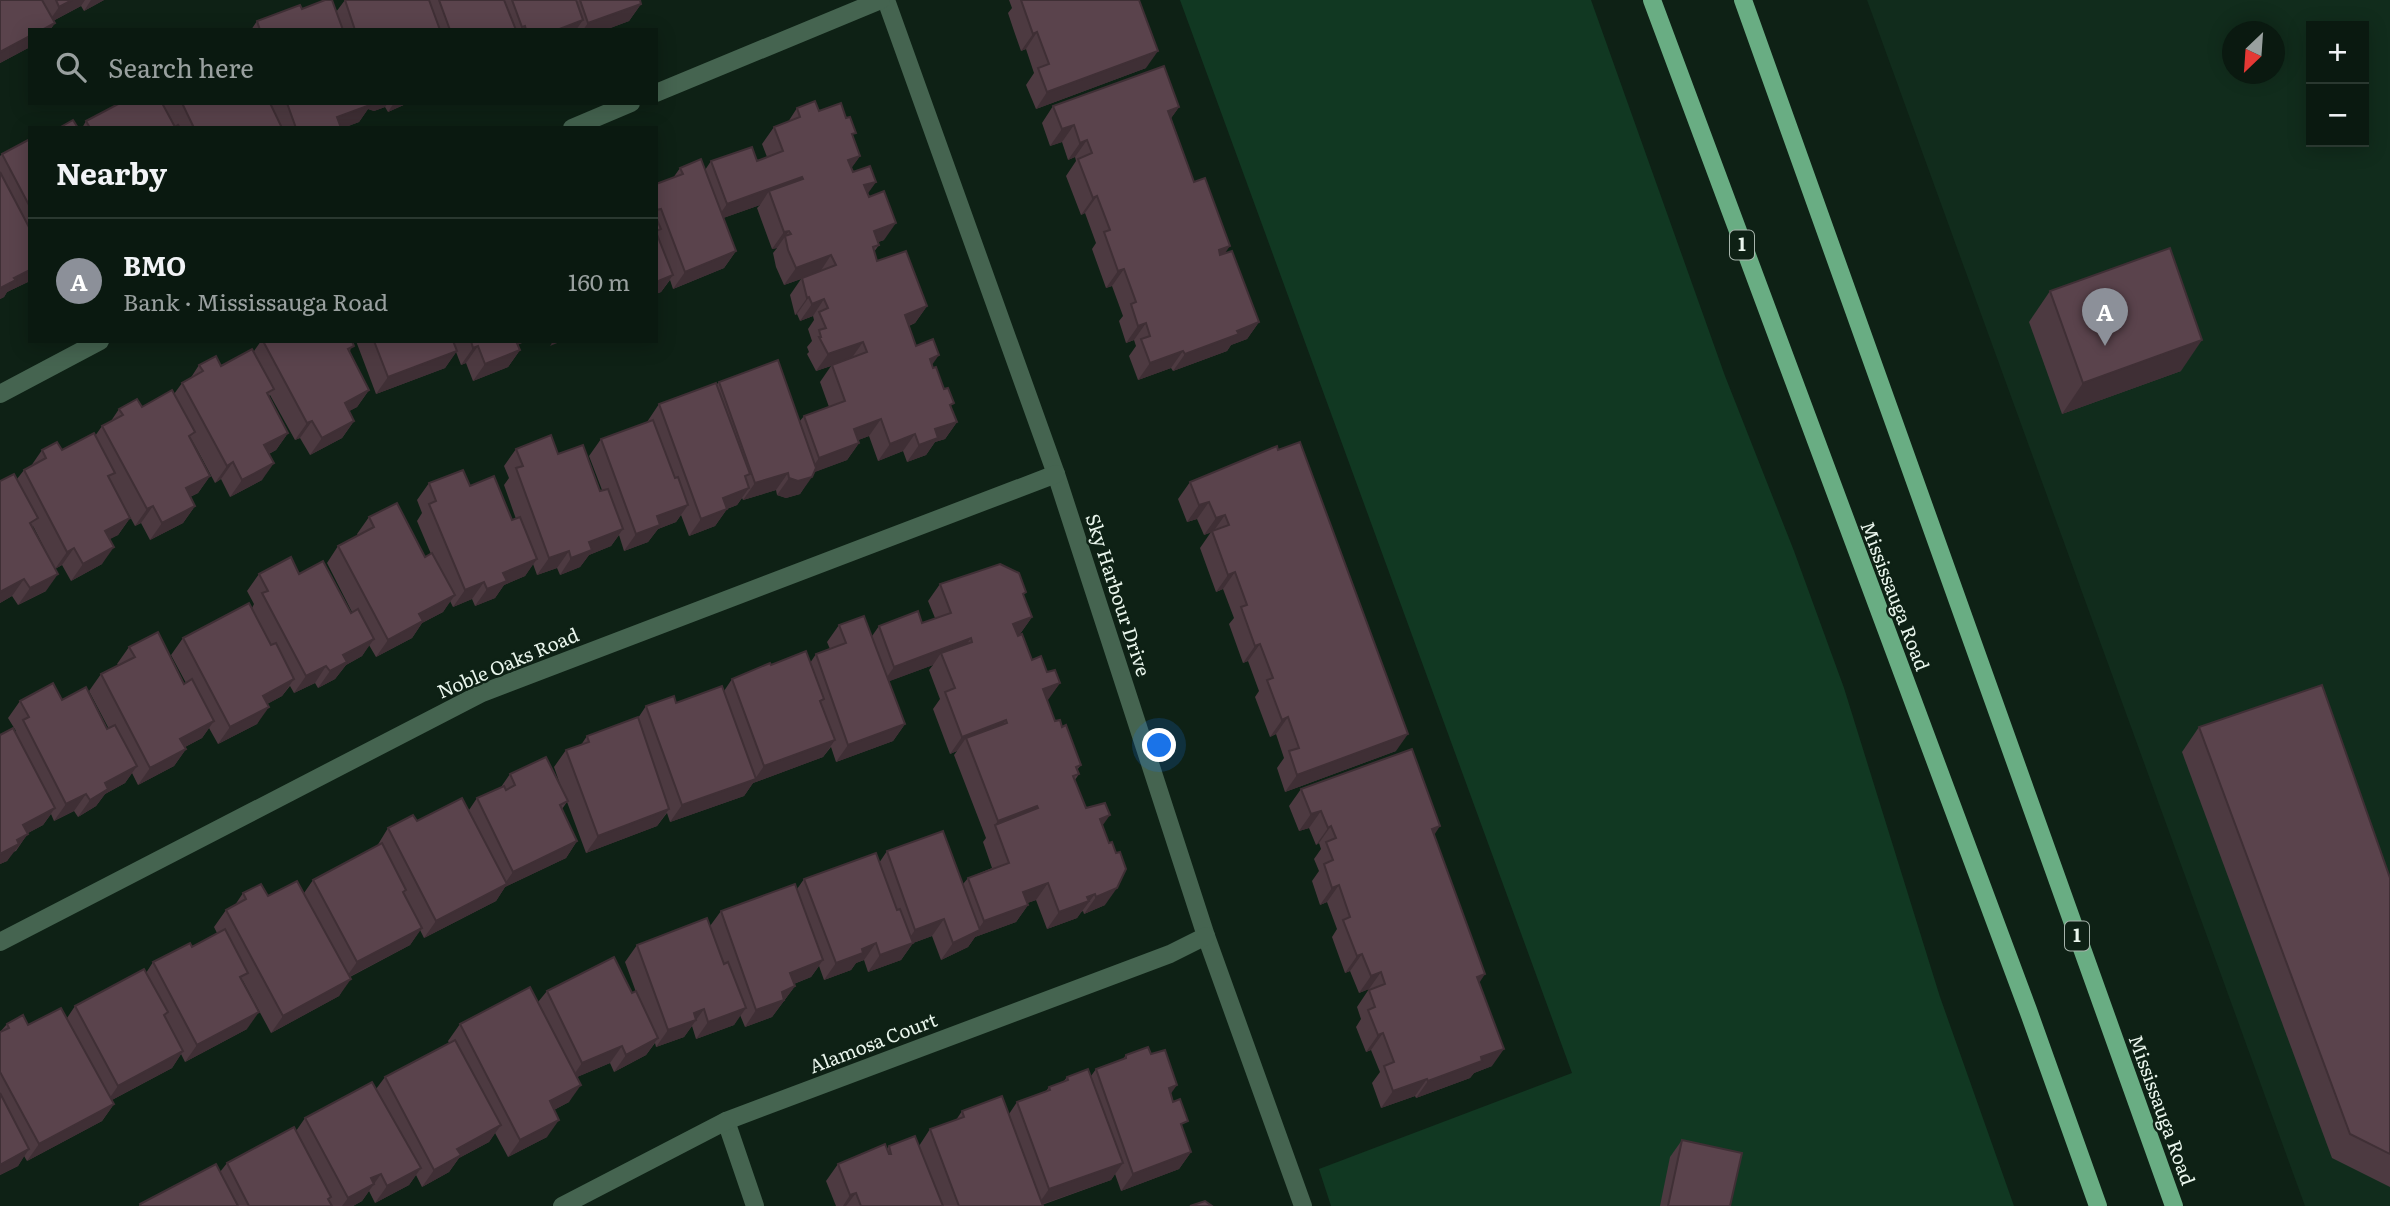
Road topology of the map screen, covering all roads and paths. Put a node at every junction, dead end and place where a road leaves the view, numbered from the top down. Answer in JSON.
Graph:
{"nodes":[{"id":1,"x":881,"y":0,"type":"edge"},
{"id":2,"x":886,"y":0,"type":"edge"},
{"id":3,"x":1652,"y":0,"type":"edge"},
{"id":4,"x":1743,"y":0,"type":"edge"},
{"id":5,"x":658,"y":92,"type":"edge"},
{"id":6,"x":626,"y":105,"type":"edge"},
{"id":7,"x":577,"y":126,"type":"edge"},
{"id":8,"x":96,"y":343,"type":"edge"},
{"id":9,"x":0,"y":394,"type":"edge"},
{"id":10,"x":1056,"y":474,"type":"junction"},
{"id":11,"x":1206,"y":936,"type":"junction"},
{"id":12,"x":0,"y":942,"type":"edge"},
{"id":13,"x":726,"y":1121,"type":"junction"},
{"id":14,"x":562,"y":1206,"type":"edge"},
{"id":15,"x":755,"y":1206,"type":"edge"},
{"id":16,"x":1303,"y":1206,"type":"edge"},
{"id":17,"x":2098,"y":1206,"type":"edge"},
{"id":18,"x":2174,"y":1206,"type":"edge"}],
"edges":[{"from":1,"to":5,"type":"street"},
{"from":2,"to":10,"type":"street","name":"Sky Harbour Drive"},
{"from":3,"to":17,"type":"main road","name":"Mississauga Road","number":"1"},
{"from":4,"to":18,"type":"main road","name":"Mississauga Road","number":"1"},
{"from":6,"to":7,"type":"street"},
{"from":8,"to":9,"type":"street"},
{"from":10,"to":11,"type":"street","name":"Sky Harbour Drive"},
{"from":10,"to":12,"type":"street","name":"Noble Oaks Road"},
{"from":11,"to":13,"type":"street","name":"Alamosa Court"},
{"from":11,"to":16,"type":"street","name":"Sky Harbour Drive"},
{"from":13,"to":14,"type":"street","name":"Alamosa Court"},
{"from":13,"to":15,"type":"street"}]}
